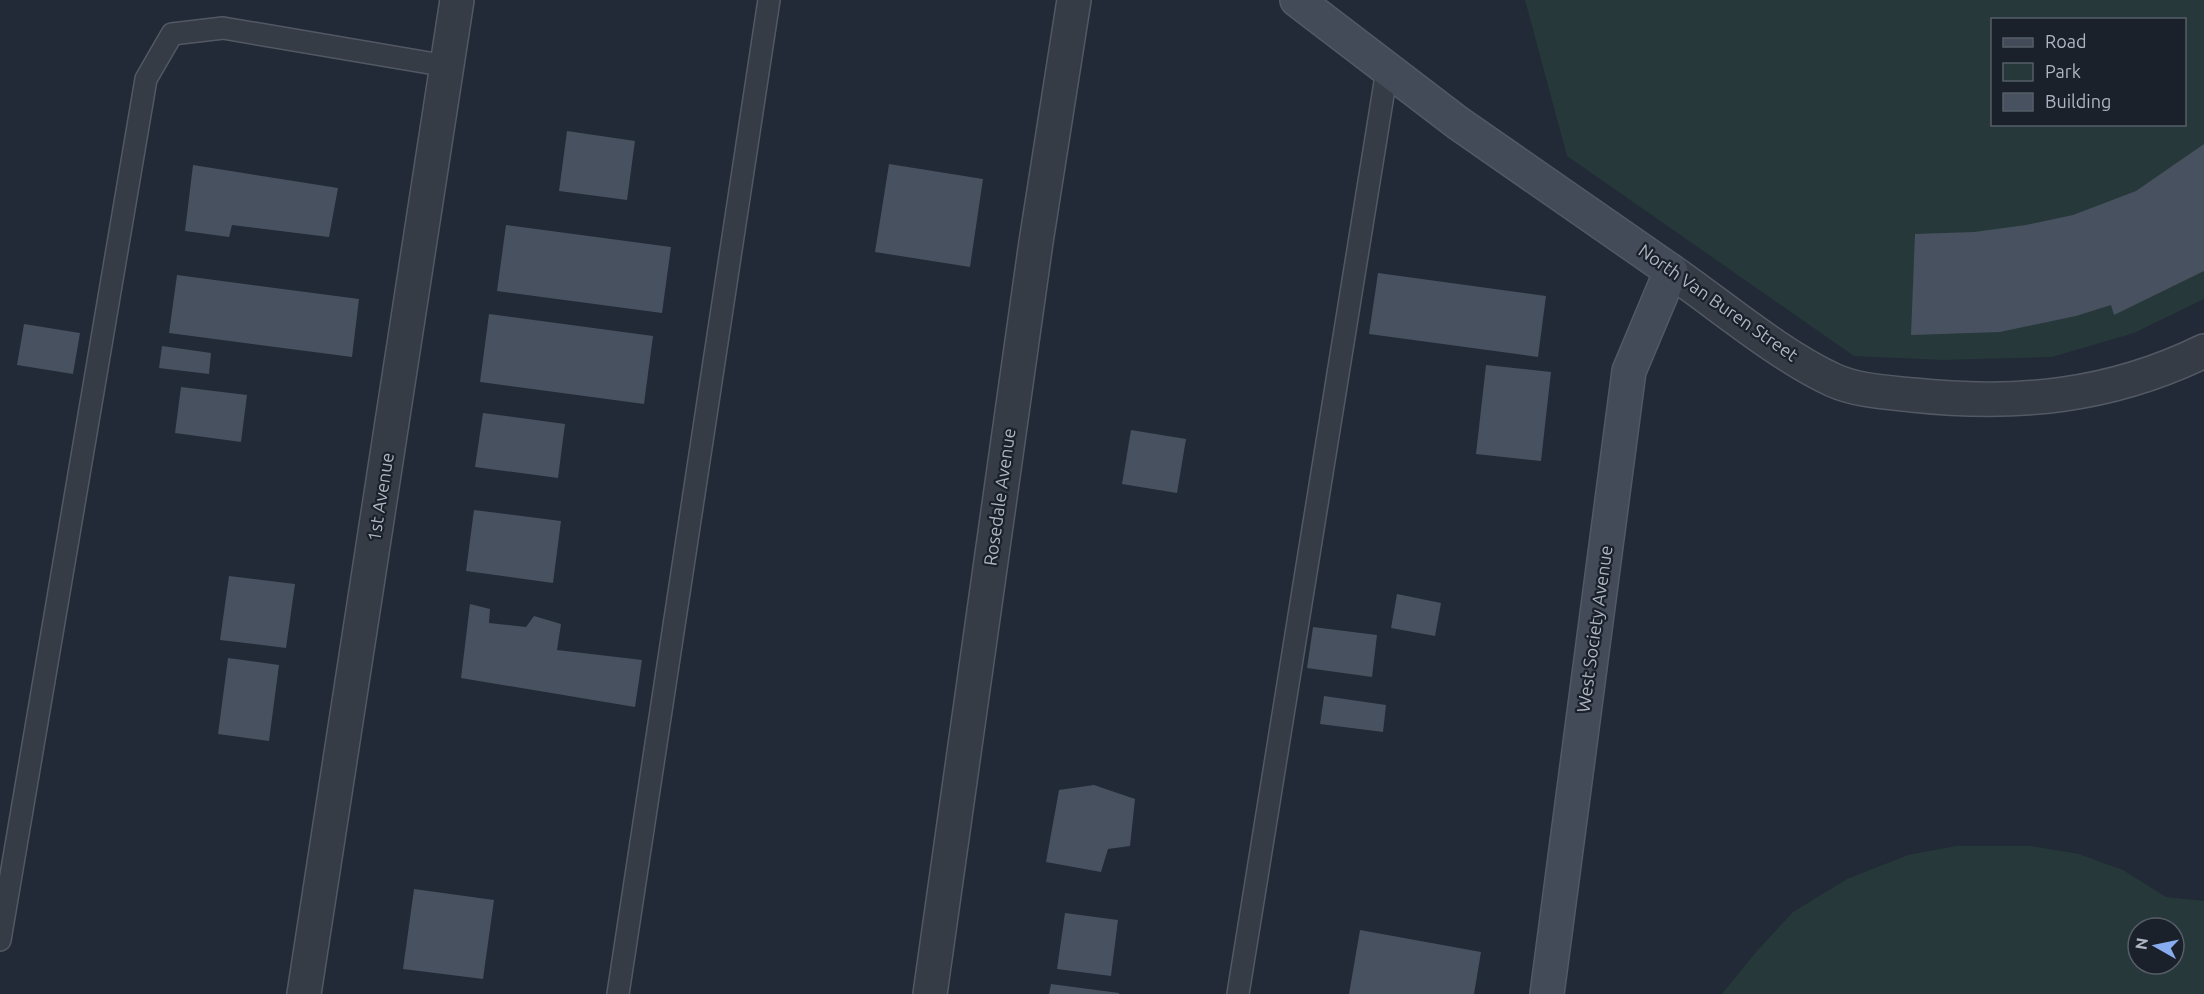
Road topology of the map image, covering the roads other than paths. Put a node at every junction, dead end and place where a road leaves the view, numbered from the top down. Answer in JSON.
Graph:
{"nodes":[{"id":1,"x":457,"y":0,"type":"edge"},
{"id":2,"x":770,"y":0,"type":"edge"},
{"id":3,"x":1074,"y":0,"type":"edge"},
{"id":4,"x":1297,"y":0,"type":"edge"},
{"id":5,"x":447,"y":66,"type":"junction"},
{"id":6,"x":1387,"y":70,"type":"junction"},
{"id":7,"x":1671,"y":270,"type":"junction"},
{"id":8,"x":2204,"y":351,"type":"edge"},
{"id":9,"x":0,"y":940,"type":"edge"},
{"id":10,"x":304,"y":994,"type":"edge"},
{"id":11,"x":618,"y":994,"type":"edge"},
{"id":12,"x":930,"y":994,"type":"edge"},
{"id":13,"x":1238,"y":994,"type":"edge"},
{"id":14,"x":1547,"y":994,"type":"edge"}],
"edges":[{"from":1,"to":5,"type":"street","name":"1st Avenue"},
{"from":2,"to":11,"type":"lane"},
{"from":3,"to":12,"type":"street","name":"Rosedale Avenue"},
{"from":4,"to":6,"type":"street","name":"North Van Buren Street"},
{"from":5,"to":9,"type":"lane"},
{"from":5,"to":10,"type":"street","name":"1st Avenue"},
{"from":6,"to":7,"type":"street","name":"North Van Buren Street"},
{"from":6,"to":13,"type":"lane"},
{"from":7,"to":8,"type":"street","name":"North Van Buren Street"},
{"from":7,"to":14,"type":"street","name":"West Society Avenue"}]}
